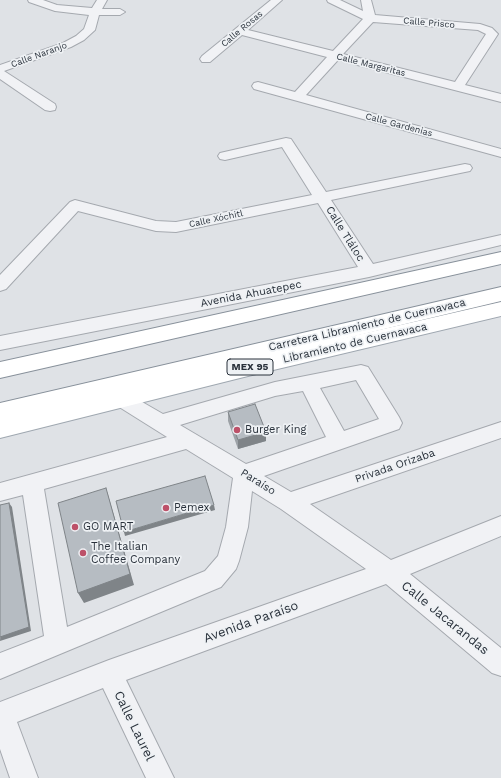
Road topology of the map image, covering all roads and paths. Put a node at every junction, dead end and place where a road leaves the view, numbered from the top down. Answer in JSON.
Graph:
{"nodes":[{"id":1,"x":32,"y":0,"type":"edge"},
{"id":2,"x":102,"y":0,"type":"edge"},
{"id":3,"x":277,"y":0,"type":"edge"},
{"id":4,"x":332,"y":0,"type":"edge"},
{"id":5,"x":366,"y":0,"type":"edge"},
{"id":6,"x":95,"y":12,"type":"junction"},
{"id":7,"x":120,"y":12,"type":"dead end"},
{"id":8,"x":370,"y":18,"type":"junction"},
{"id":9,"x":240,"y":30,"type":"junction"},
{"id":10,"x":335,"y":56,"type":"junction"},
{"id":11,"x":206,"y":59,"type":"dead end"},
{"id":12,"x":0,"y":69,"type":"edge"},
{"id":13,"x":0,"y":74,"type":"edge"},
{"id":14,"x":258,"y":86,"type":"dead end"},
{"id":15,"x":458,"y":87,"type":"junction"},
{"id":16,"x":297,"y":97,"type":"junction"},
{"id":17,"x":501,"y":98,"type":"edge"},
{"id":18,"x":50,"y":108,"type":"dead end"},
{"id":19,"x":501,"y":153,"type":"edge"},
{"id":20,"x":225,"y":156,"type":"dead end"},
{"id":21,"x":465,"y":168,"type":"dead end"},
{"id":22,"x":322,"y":196,"type":"junction"},
{"id":23,"x":501,"y":240,"type":"edge"},
{"id":24,"x":501,"y":258,"type":"edge"},
{"id":25,"x":369,"y":271,"type":"junction"},
{"id":26,"x":0,"y":286,"type":"edge"},
{"id":27,"x":501,"y":294,"type":"edge"},
{"id":28,"x":501,"y":309,"type":"edge"},
{"id":29,"x":0,"y":343,"type":"edge"},
{"id":30,"x":0,"y":370,"type":"edge"},
{"id":31,"x":308,"y":383,"type":"junction"},
{"id":32,"x":123,"y":400,"type":"junction"},
{"id":33,"x":0,"y":412,"type":"edge"},
{"id":34,"x":161,"y":423,"type":"junction"},
{"id":35,"x":0,"y":429,"type":"edge"},
{"id":36,"x":501,"y":430,"type":"edge"},
{"id":37,"x":189,"y":440,"type":"junction"},
{"id":38,"x":339,"y":442,"type":"junction"},
{"id":39,"x":244,"y":474,"type":"junction"},
{"id":40,"x":32,"y":483,"type":"junction"},
{"id":41,"x":0,"y":492,"type":"edge"},
{"id":42,"x":289,"y":502,"type":"junction"},
{"id":43,"x":501,"y":526,"type":"edge"},
{"id":44,"x":389,"y":572,"type":"junction"},
{"id":45,"x":57,"y":642,"type":"junction"},
{"id":46,"x":501,"y":664,"type":"edge"},
{"id":47,"x":0,"y":666,"type":"edge"},
{"id":48,"x":109,"y":673,"type":"junction"},
{"id":49,"x":0,"y":715,"type":"edge"},
{"id":50,"x":24,"y":778,"type":"edge"},
{"id":51,"x":160,"y":778,"type":"edge"}],
"edges":[{"from":1,"to":6,"type":"street"},
{"from":2,"to":6,"type":"street","name":"Calle Naranjo"},
{"from":3,"to":9,"type":"street","name":"Calle Rosas"},
{"from":4,"to":8,"type":"street"},
{"from":5,"to":8,"type":"street"},
{"from":6,"to":7,"type":"street"},
{"from":6,"to":12,"type":"street","name":"Calle Naranjo"},
{"from":8,"to":10,"type":"street"},
{"from":8,"to":15,"type":"street","name":"Calle Prisco"},
{"from":9,"to":10,"type":"street","name":"Calle Margaritas"},
{"from":9,"to":11,"type":"street","name":"Calle Rosas"},
{"from":10,"to":15,"type":"street","name":"Calle Margaritas"},
{"from":10,"to":16,"type":"street"},
{"from":13,"to":18,"type":"street"},
{"from":14,"to":16,"type":"street","name":"Calle Gardenias"},
{"from":15,"to":17,"type":"street","name":"Calle Margaritas"},
{"from":16,"to":19,"type":"street","name":"Calle Gardenias"},
{"from":20,"to":22,"type":"street","name":"Calle Tláloc"},
{"from":21,"to":22,"type":"street","name":"Calle Xóchitl"},
{"from":22,"to":25,"type":"street","name":"Calle Tláloc"},
{"from":22,"to":26,"type":"street","name":"Calle Xóchitl"},
{"from":23,"to":25,"type":"street","name":"Avenida Ahuatepec"},
{"from":24,"to":30,"type":"main road"},
{"from":25,"to":29,"type":"street","name":"Avenida Ahuatepec"},
{"from":27,"to":33,"type":"main road","name":"Carretera Libramiento de Cuernavaca","number":"MEX 95"},
{"from":28,"to":32,"type":"main road","name":"Libramiento de Cuernavaca","number":"MEX 95"},
{"from":31,"to":34,"type":"street"},
{"from":31,"to":38,"type":"street"},
{"from":31,"to":38,"type":"street"},
{"from":32,"to":34,"type":"street","name":"Paraíso"},
{"from":32,"to":35,"type":"main road","name":"Libramiento de Cuernavaca","number":"MEX 95"},
{"from":34,"to":37,"type":"street","name":"Paraíso"},
{"from":36,"to":42,"type":"street","name":"Privada Orizaba"},
{"from":37,"to":39,"type":"street","name":"Paraíso"},
{"from":37,"to":40,"type":"street"},
{"from":38,"to":39,"type":"street"},
{"from":39,"to":42,"type":"street","name":"Paraíso"},
{"from":39,"to":45,"type":"street"},
{"from":40,"to":41,"type":"street"},
{"from":40,"to":45,"type":"street"},
{"from":42,"to":44,"type":"street","name":"Paraíso"},
{"from":43,"to":44,"type":"street","name":"Avenida Paraíso"},
{"from":44,"to":46,"type":"street","name":"Calle Jacarandas"},
{"from":44,"to":48,"type":"street","name":"Avenida Paraíso"},
{"from":45,"to":47,"type":"street"},
{"from":48,"to":49,"type":"street","name":"Avenida Paraíso"},
{"from":48,"to":51,"type":"street","name":"Calle Laurel"},
{"from":49,"to":50,"type":"street"}]}
